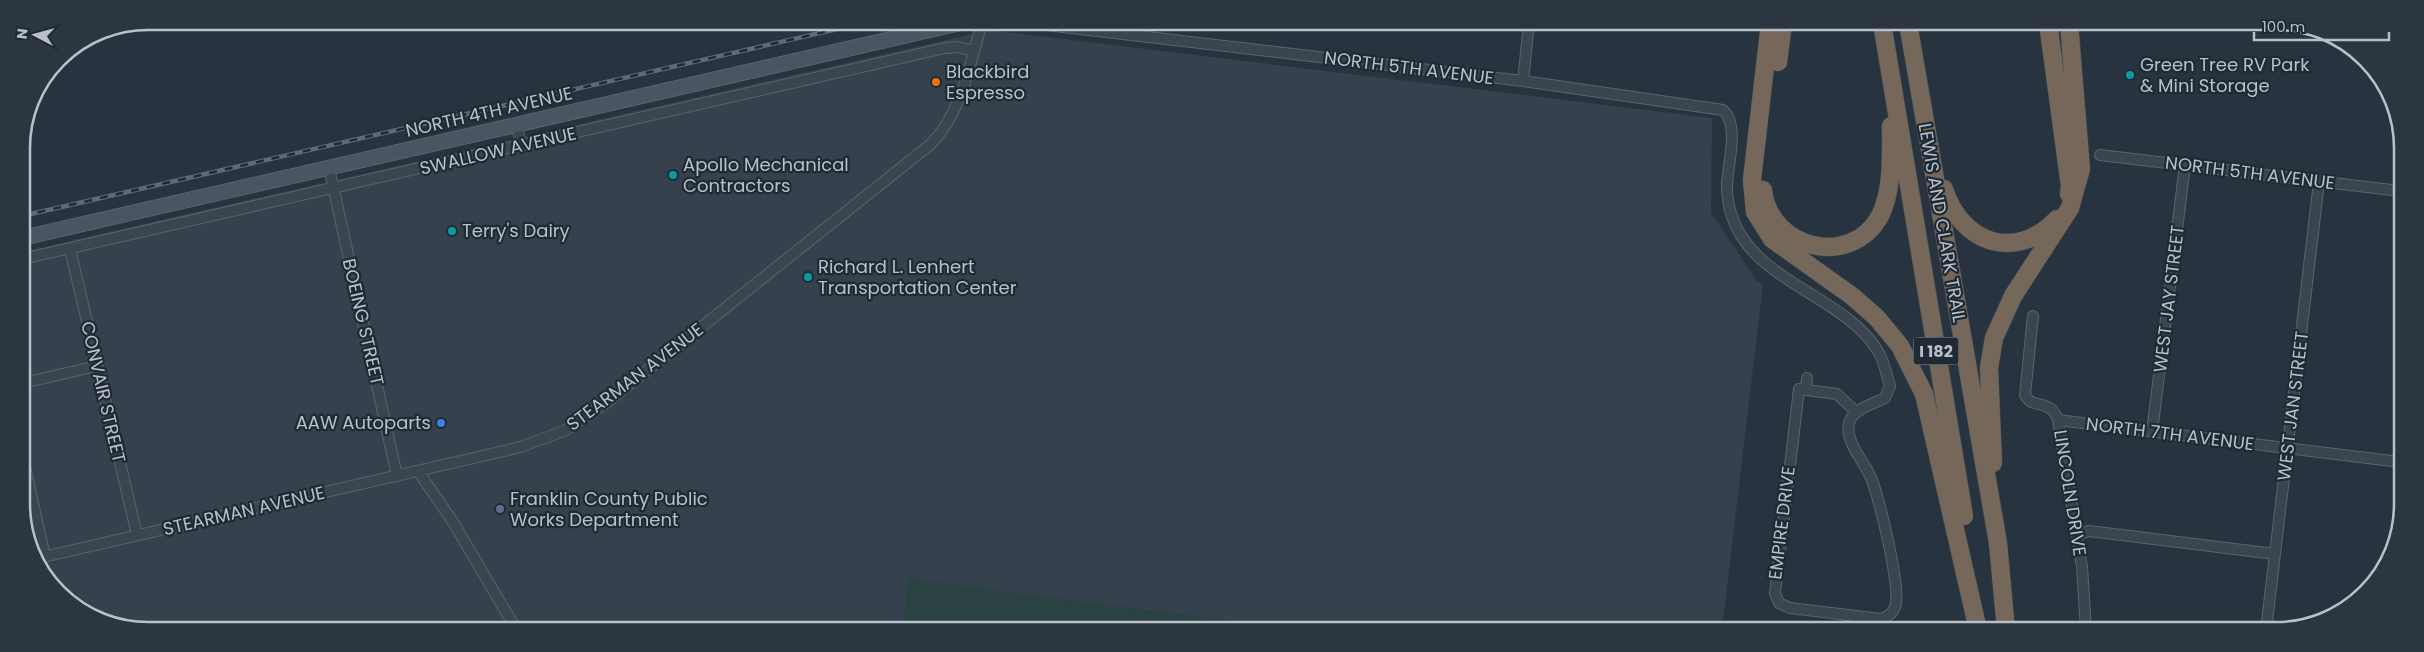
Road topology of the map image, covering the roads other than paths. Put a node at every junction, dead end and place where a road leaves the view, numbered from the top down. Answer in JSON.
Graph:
{"nodes":[{"id":1,"x":930,"y":30,"type":"edge"},
{"id":2,"x":980,"y":30,"type":"edge"},
{"id":3,"x":1088,"y":30,"type":"edge"},
{"id":4,"x":1528,"y":30,"type":"edge"},
{"id":5,"x":1769,"y":30,"type":"edge"},
{"id":6,"x":1781,"y":30,"type":"edge"},
{"id":7,"x":1883,"y":30,"type":"edge"},
{"id":8,"x":1909,"y":30,"type":"edge"},
{"id":9,"x":2049,"y":30,"type":"edge"},
{"id":10,"x":2062,"y":30,"type":"edge"},
{"id":11,"x":2070,"y":30,"type":"edge"},
{"id":12,"x":973,"y":51,"type":"junction"},
{"id":13,"x":1891,"y":73,"type":"junction"},
{"id":14,"x":1523,"y":81,"type":"junction"},
{"id":15,"x":517,"y":125,"type":"junction"},
{"id":16,"x":1926,"y":132,"type":"junction"},
{"id":17,"x":521,"y":146,"type":"junction"},
{"id":18,"x":2081,"y":152,"type":"junction"},
{"id":19,"x":2100,"y":155,"type":"dead end"},
{"id":20,"x":2185,"y":165,"type":"junction"},
{"id":21,"x":328,"y":168,"type":"junction"},
{"id":22,"x":2319,"y":182,"type":"junction"},
{"id":23,"x":333,"y":189,"type":"junction"},
{"id":24,"x":2394,"y":191,"type":"edge"},
{"id":25,"x":30,"y":236,"type":"edge"},
{"id":26,"x":70,"y":248,"type":"junction"},
{"id":27,"x":30,"y":258,"type":"edge"},
{"id":28,"x":2034,"y":316,"type":"dead end"},
{"id":29,"x":98,"y":366,"type":"junction"},
{"id":30,"x":1807,"y":378,"type":"dead end"},
{"id":31,"x":30,"y":381,"type":"edge"},
{"id":32,"x":1806,"y":390,"type":"junction"},
{"id":33,"x":1856,"y":412,"type":"junction"},
{"id":34,"x":2058,"y":420,"type":"junction"},
{"id":35,"x":2152,"y":432,"type":"junction"},
{"id":36,"x":2288,"y":448,"type":"junction"},
{"id":37,"x":2394,"y":461,"type":"edge"},
{"id":38,"x":418,"y":472,"type":"junction"},
{"id":39,"x":398,"y":476,"type":"junction"},
{"id":40,"x":30,"y":494,"type":"edge"},
{"id":41,"x":137,"y":535,"type":"junction"},
{"id":42,"x":2077,"y":535,"type":"junction"},
{"id":43,"x":1998,"y":543,"type":"junction"},
{"id":44,"x":41,"y":554,"type":"edge"},
{"id":45,"x":2275,"y":554,"type":"junction"},
{"id":46,"x":42,"y":557,"type":"edge"},
{"id":47,"x":512,"y":622,"type":"edge"},
{"id":48,"x":1977,"y":622,"type":"edge"},
{"id":49,"x":1978,"y":622,"type":"edge"},
{"id":50,"x":2005,"y":622,"type":"edge"},
{"id":51,"x":2085,"y":622,"type":"edge"},
{"id":52,"x":2267,"y":622,"type":"edge"}],
"edges":[{"from":1,"to":15,"type":"main road","name":"NORTH 4TH AVENUE"},
{"from":2,"to":12,"type":"street","name":"STEARMAN AVENUE"},
{"from":3,"to":14,"type":"street","name":"NORTH 5TH AVENUE"},
{"from":4,"to":14,"type":"street"},
{"from":5,"to":48,"type":"highway"},
{"from":6,"to":13,"type":"highway"},
{"from":7,"to":13,"type":"highway","name":"LEWIS AND CLARK TRAIL","number":"I 182"},
{"from":8,"to":16,"type":"highway","name":"LEWIS AND CLARK TRAIL","number":"I 182"},
{"from":9,"to":16,"type":"highway"},
{"from":10,"to":18,"type":"highway"},
{"from":11,"to":18,"type":"highway"},
{"from":12,"to":17,"type":"street","name":"SWALLOW AVENUE"},
{"from":12,"to":38,"type":"street","name":"STEARMAN AVENUE"},
{"from":13,"to":49,"type":"highway","name":"LEWIS AND CLARK TRAIL","number":"I 182"},
{"from":14,"to":33,"type":"street","name":"NORTH 5TH AVENUE"},
{"from":15,"to":17,"type":"street"},
{"from":15,"to":21,"type":"main road","name":"NORTH 4TH AVENUE"},
{"from":16,"to":43,"type":"highway","name":"LEWIS AND CLARK TRAIL","number":"I 182"},
{"from":17,"to":23,"type":"street","name":"SWALLOW AVENUE"},
{"from":18,"to":43,"type":"highway"},
{"from":19,"to":20,"type":"street","name":"NORTH 5TH AVENUE"},
{"from":20,"to":22,"type":"street","name":"NORTH 5TH AVENUE"},
{"from":20,"to":35,"type":"street","name":"WEST JAY STREET"},
{"from":21,"to":23,"type":"street","name":"BOEING STREET"},
{"from":21,"to":25,"type":"main road","name":"NORTH 4TH AVENUE"},
{"from":22,"to":24,"type":"street","name":"NORTH 5TH AVENUE"},
{"from":22,"to":36,"type":"street","name":"WEST JAN STREET"},
{"from":23,"to":26,"type":"street","name":"SWALLOW AVENUE"},
{"from":23,"to":39,"type":"street","name":"BOEING STREET"},
{"from":26,"to":27,"type":"street","name":"SWALLOW AVENUE"},
{"from":26,"to":29,"type":"street","name":"CONVAIR STREET"},
{"from":28,"to":34,"type":"street","name":"LINCOLN DRIVE"},
{"from":29,"to":31,"type":"street"},
{"from":29,"to":41,"type":"street","name":"CONVAIR STREET"},
{"from":30,"to":32,"type":"street"},
{"from":32,"to":33,"type":"street"},
{"from":32,"to":33,"type":"street","name":"EMPIRE DRIVE"},
{"from":34,"to":35,"type":"street","name":"NORTH 7TH AVENUE"},
{"from":34,"to":42,"type":"street","name":"LINCOLN DRIVE"},
{"from":35,"to":36,"type":"street","name":"NORTH 7TH AVENUE"},
{"from":36,"to":37,"type":"street","name":"NORTH 7TH AVENUE"},
{"from":36,"to":45,"type":"street","name":"WEST JAN STREET"},
{"from":38,"to":39,"type":"street","name":"STEARMAN AVENUE"},
{"from":38,"to":47,"type":"street"},
{"from":39,"to":41,"type":"street","name":"STEARMAN AVENUE"},
{"from":40,"to":44,"type":"street"},
{"from":41,"to":46,"type":"street","name":"STEARMAN AVENUE"},
{"from":42,"to":45,"type":"street"},
{"from":42,"to":51,"type":"street","name":"LINCOLN DRIVE"},
{"from":43,"to":50,"type":"highway","name":"LEWIS AND CLARK TRAIL","number":"I 182"},
{"from":45,"to":52,"type":"street","name":"WEST JAN STREET"}]}
